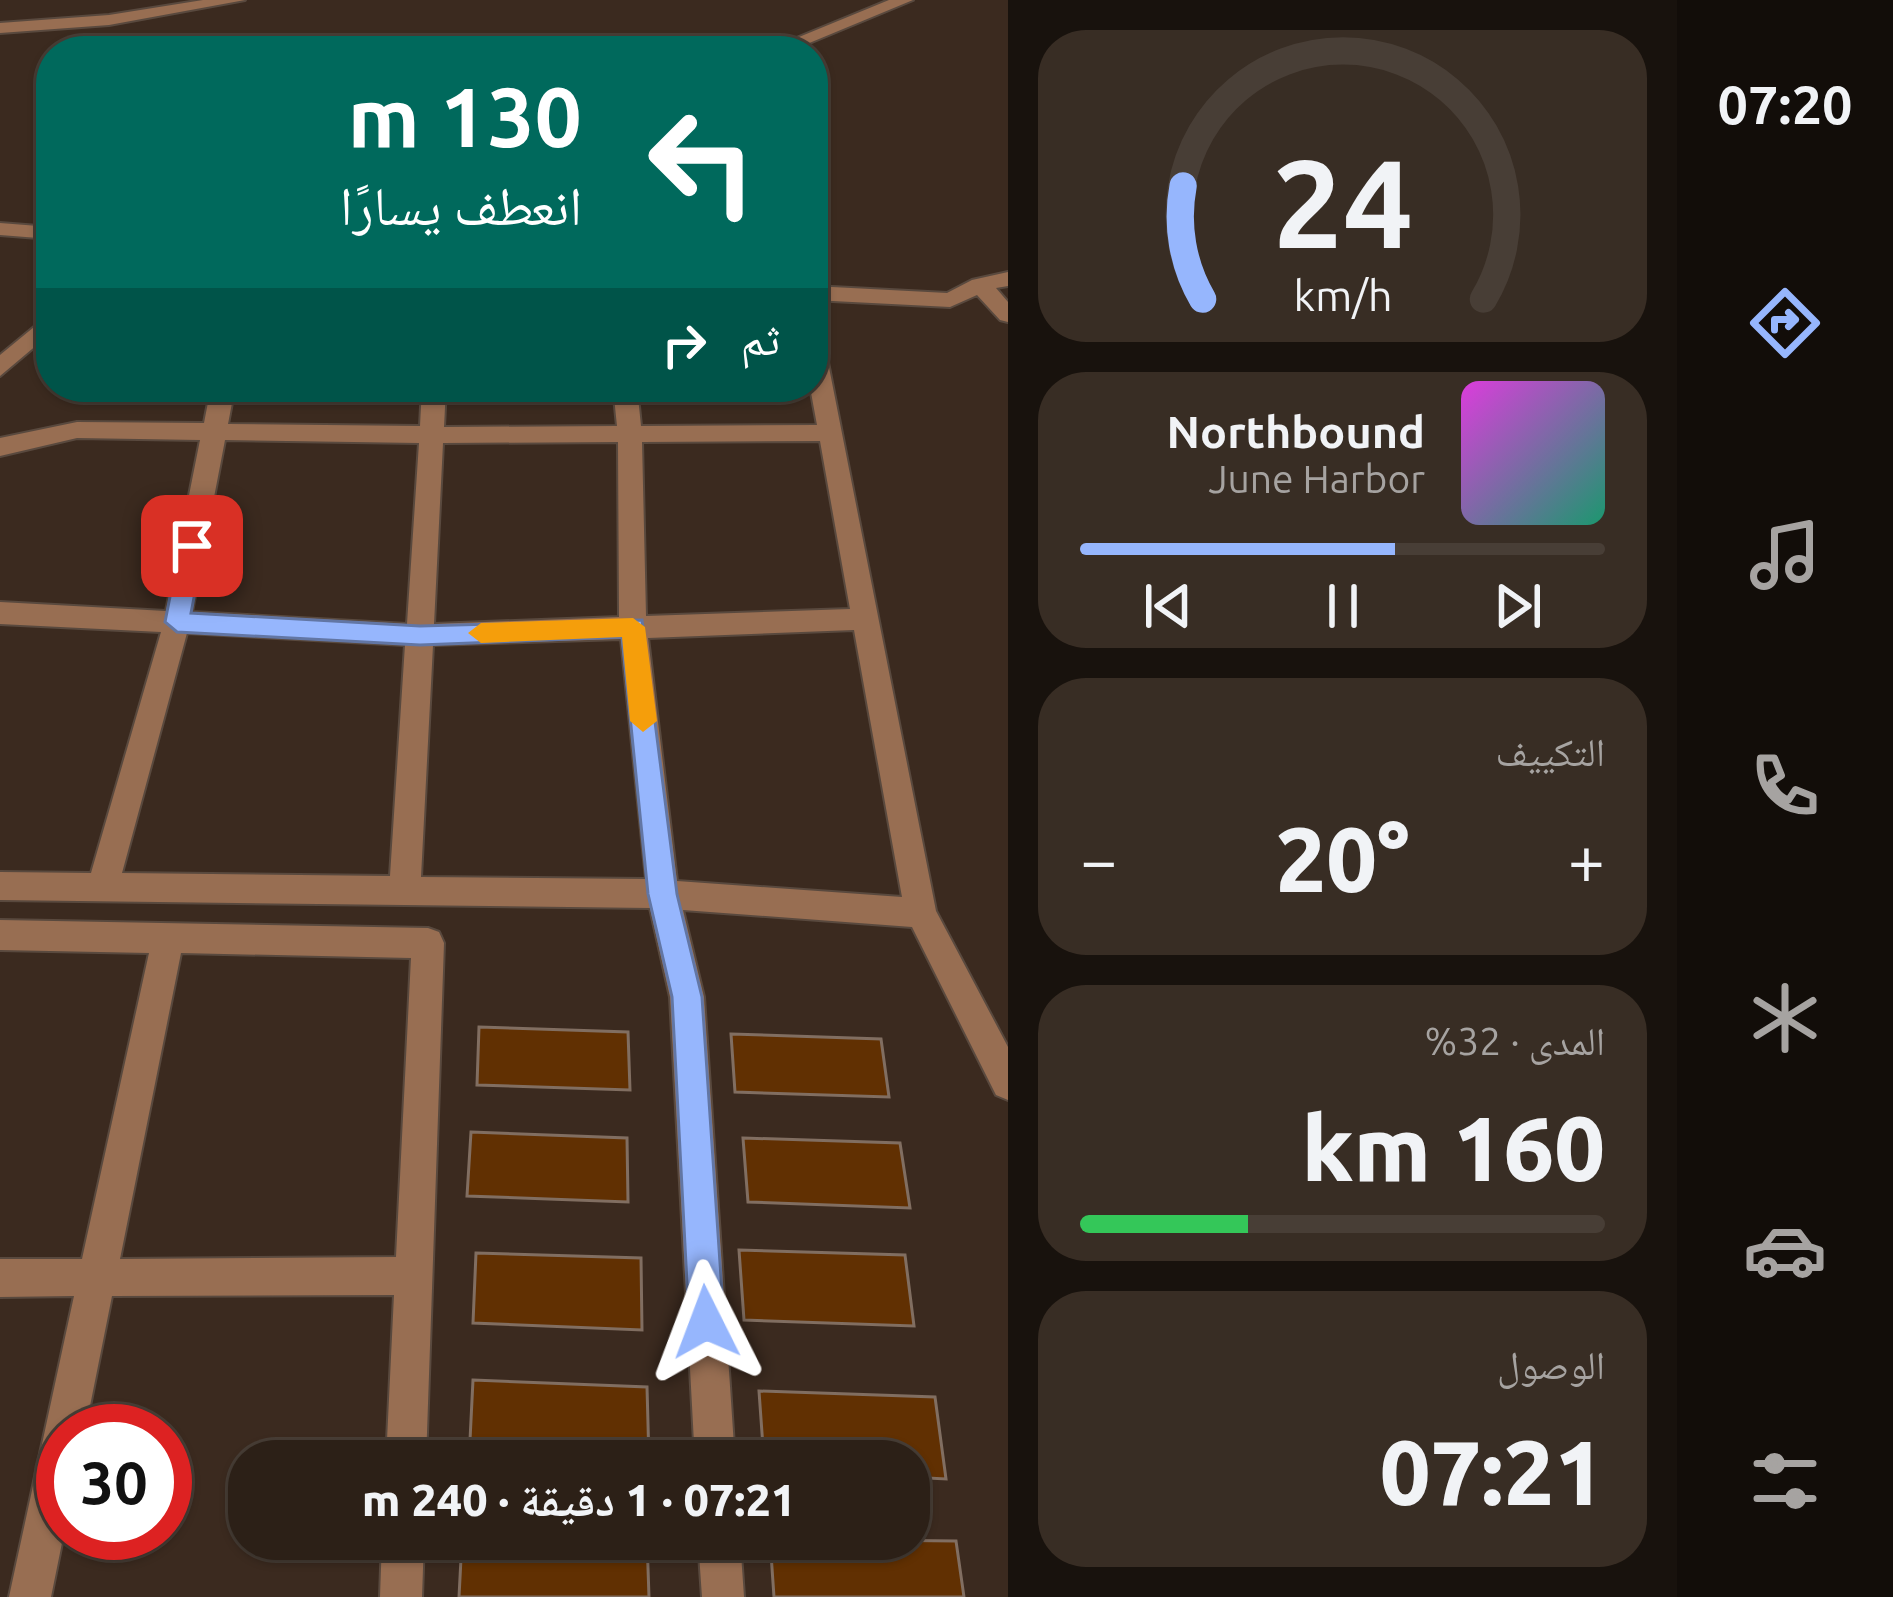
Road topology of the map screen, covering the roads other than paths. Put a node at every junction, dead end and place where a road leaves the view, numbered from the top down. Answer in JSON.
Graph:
{"nodes":[{"id":1,"x":236,"y":0,"type":"edge"},
{"id":2,"x":904,"y":0,"type":"edge"},
{"id":3,"x":0,"y":28,"type":"edge"},
{"id":4,"x":812,"y":36,"type":"edge"},
{"id":5,"x":0,"y":230,"type":"edge"},
{"id":6,"x":36,"y":232,"type":"edge"},
{"id":7,"x":1008,"y":279,"type":"edge"},
{"id":8,"x":980,"y":285,"type":"junction"},
{"id":9,"x":828,"y":294,"type":"edge"},
{"id":10,"x":1008,"y":315,"type":"edge"},
{"id":11,"x":36,"y":334,"type":"edge"},
{"id":12,"x":0,"y":368,"type":"edge"},
{"id":13,"x":220,"y":402,"type":"edge"},
{"id":14,"x":433,"y":402,"type":"edge"},
{"id":15,"x":627,"y":402,"type":"edge"},
{"id":16,"x":824,"y":402,"type":"edge"},
{"id":17,"x":214,"y":432,"type":"junction"},
{"id":18,"x":830,"y":433,"type":"junction"},
{"id":19,"x":630,"y":434,"type":"junction"},
{"id":20,"x":431,"y":435,"type":"junction"},
{"id":21,"x":0,"y":447,"type":"edge"},
{"id":22,"x":0,"y":613,"type":"edge"},
{"id":23,"x":866,"y":619,"type":"junction"},
{"id":24,"x":177,"y":622,"type":"junction"},
{"id":25,"x":633,"y":627,"type":"junction"},
{"id":26,"x":420,"y":635,"type":"junction"},
{"id":27,"x":0,"y":886,"type":"edge"},
{"id":28,"x":104,"y":887,"type":"junction"},
{"id":29,"x":405,"y":891,"type":"junction"},
{"id":30,"x":663,"y":894,"type":"junction"},
{"id":31,"x":921,"y":913,"type":"junction"},
{"id":32,"x":0,"y":935,"type":"edge"},
{"id":33,"x":168,"y":938,"type":"junction"},
{"id":34,"x":1008,"y":1083,"type":"edge"},
{"id":35,"x":414,"y":1276,"type":"junction"},
{"id":36,"x":97,"y":1277,"type":"junction"},
{"id":37,"x":0,"y":1278,"type":"edge"},
{"id":38,"x":71,"y":1404,"type":"edge"},
{"id":39,"x":407,"y":1440,"type":"edge"},
{"id":40,"x":714,"y":1440,"type":"edge"},
{"id":41,"x":38,"y":1560,"type":"edge"},
{"id":42,"x":402,"y":1560,"type":"edge"},
{"id":43,"x":720,"y":1560,"type":"edge"},
{"id":44,"x":30,"y":1597,"type":"edge"},
{"id":45,"x":400,"y":1597,"type":"edge"},
{"id":46,"x":723,"y":1597,"type":"edge"}],
"edges":[{"from":1,"to":3,"type":"street"},
{"from":2,"to":4,"type":"street"},
{"from":5,"to":6,"type":"street"},
{"from":7,"to":8,"type":"street"},
{"from":8,"to":9,"type":"street"},
{"from":8,"to":10,"type":"street"},
{"from":11,"to":12,"type":"street"},
{"from":13,"to":17,"type":"street"},
{"from":14,"to":20,"type":"street"},
{"from":15,"to":19,"type":"street"},
{"from":16,"to":18,"type":"street"},
{"from":17,"to":20,"type":"street"},
{"from":17,"to":21,"type":"street"},
{"from":17,"to":24,"type":"street"},
{"from":18,"to":19,"type":"street"},
{"from":18,"to":23,"type":"street"},
{"from":19,"to":20,"type":"street"},
{"from":19,"to":25,"type":"street"},
{"from":20,"to":26,"type":"street"},
{"from":22,"to":24,"type":"street"},
{"from":23,"to":25,"type":"street"},
{"from":23,"to":31,"type":"street"},
{"from":24,"to":26,"type":"street"},
{"from":24,"to":28,"type":"street"},
{"from":25,"to":26,"type":"street"},
{"from":25,"to":30,"type":"street"},
{"from":26,"to":29,"type":"street"},
{"from":27,"to":28,"type":"street"},
{"from":28,"to":29,"type":"street"},
{"from":29,"to":30,"type":"street"},
{"from":30,"to":31,"type":"street"},
{"from":30,"to":40,"type":"street"},
{"from":31,"to":34,"type":"street"},
{"from":32,"to":33,"type":"street"},
{"from":33,"to":35,"type":"street"},
{"from":33,"to":36,"type":"street"},
{"from":35,"to":36,"type":"street"},
{"from":35,"to":39,"type":"street"},
{"from":36,"to":37,"type":"street"},
{"from":36,"to":38,"type":"street"},
{"from":41,"to":44,"type":"street"},
{"from":42,"to":45,"type":"street"},
{"from":43,"to":46,"type":"street"}]}
